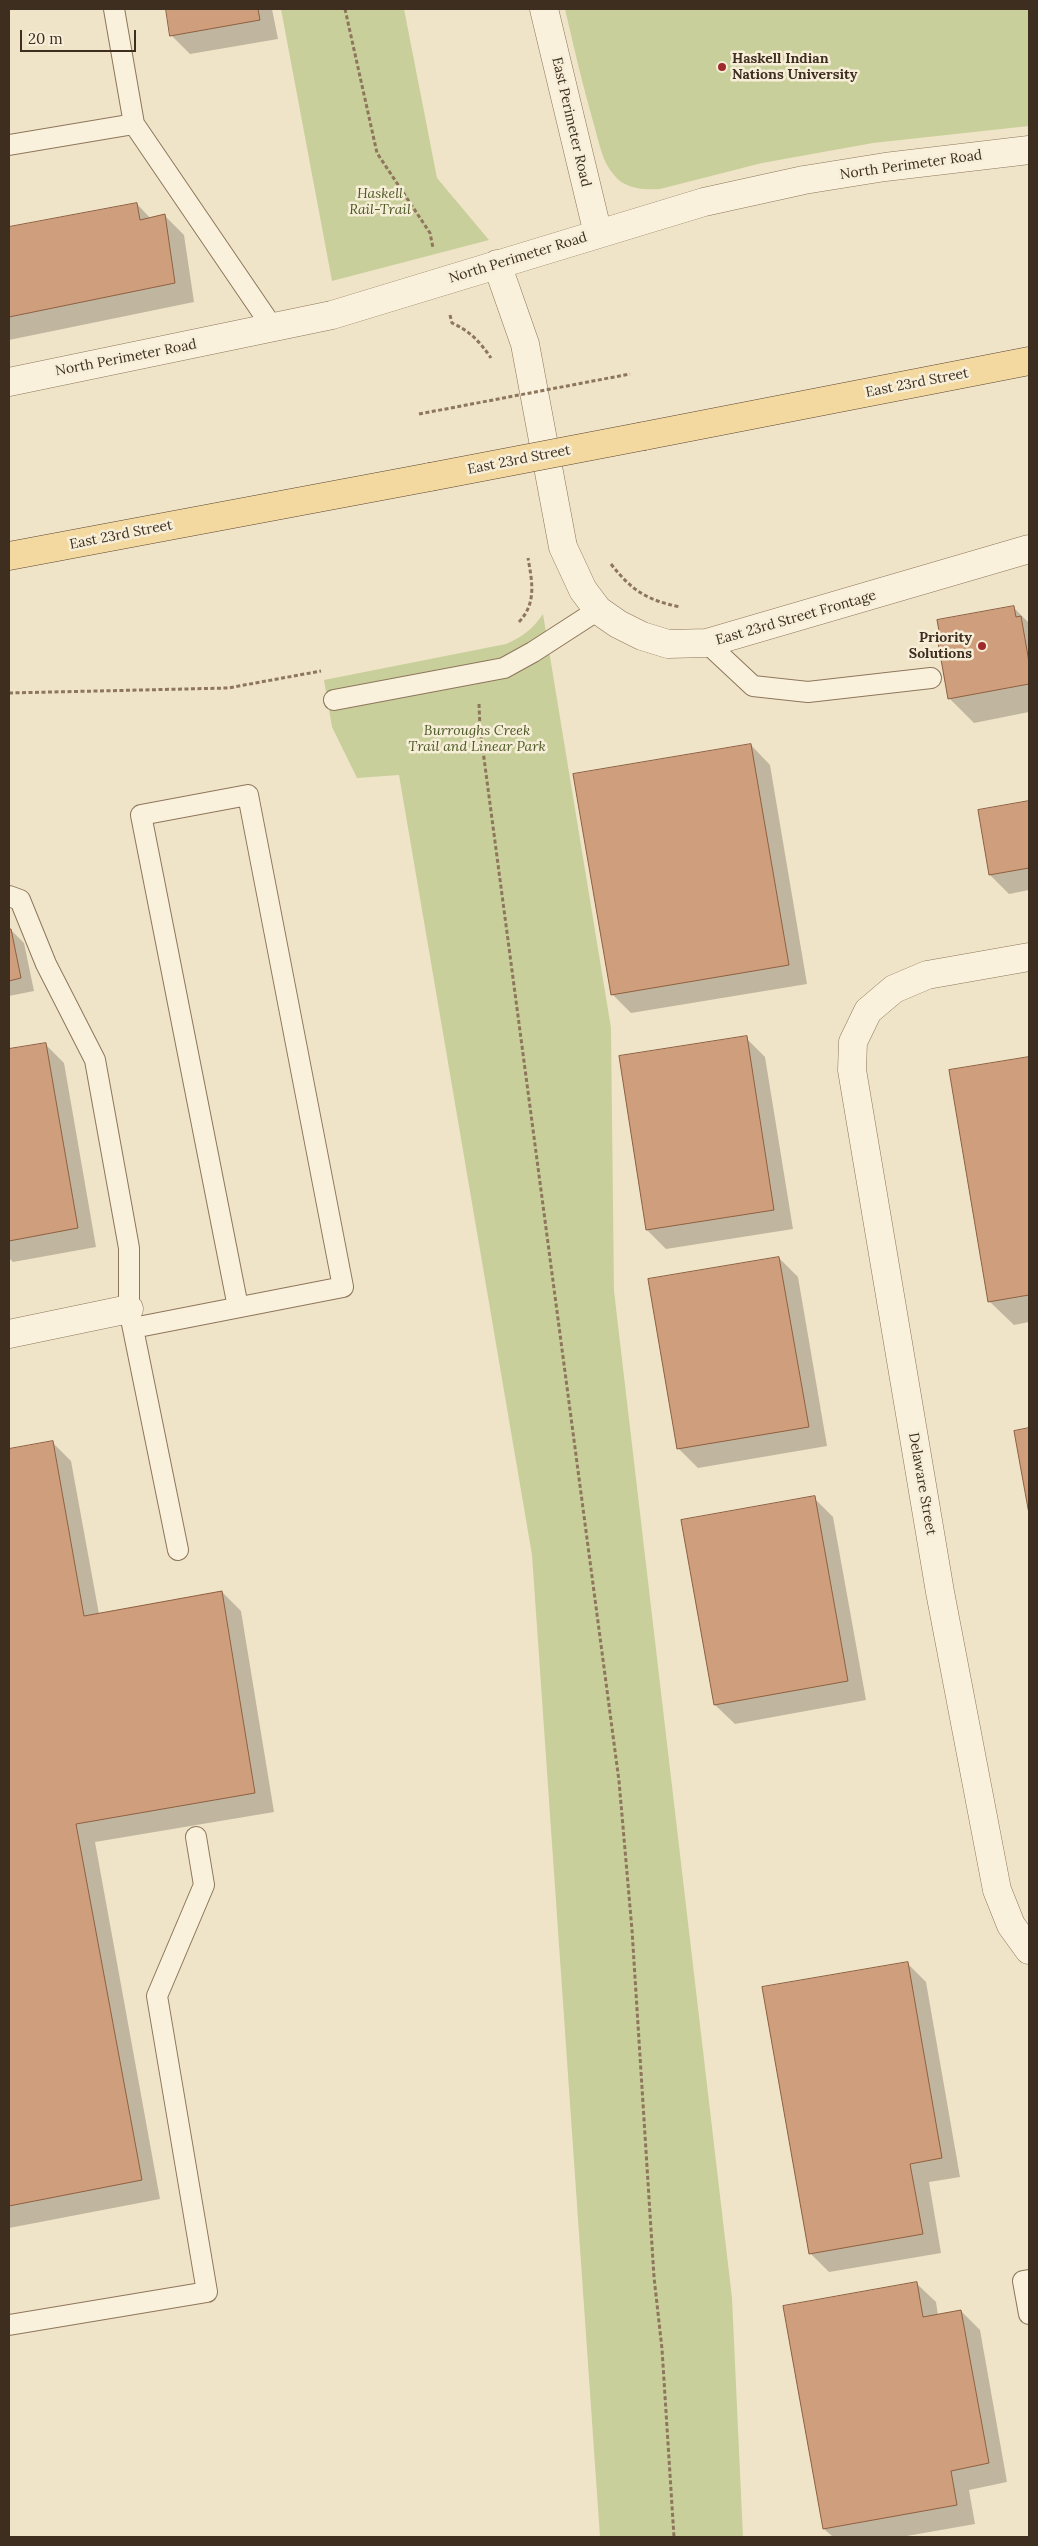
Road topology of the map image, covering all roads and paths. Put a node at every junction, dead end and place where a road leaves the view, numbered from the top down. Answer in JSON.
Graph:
{"nodes":[{"id":1,"x":114,"y":9,"type":"edge"},
{"id":2,"x":345,"y":9,"type":"edge"},
{"id":3,"x":544,"y":9,"type":"edge"},
{"id":4,"x":134,"y":124,"type":"junction"},
{"id":5,"x":9,"y":145,"type":"edge"},
{"id":6,"x":1029,"y":150,"type":"edge"},
{"id":7,"x":598,"y":234,"type":"junction"},
{"id":8,"x":498,"y":264,"type":"junction"},
{"id":9,"x":442,"y":281,"type":"junction"},
{"id":10,"x":273,"y":328,"type":"junction"},
{"id":11,"x":1029,"y":361,"type":"edge"},
{"id":12,"x":630,"y":374,"type":"dead end"},
{"id":13,"x":9,"y":382,"type":"edge"},
{"id":14,"x":420,"y":414,"type":"dead end"},
{"id":15,"x":1029,"y":549,"type":"edge"},
{"id":16,"x":9,"y":556,"type":"edge"},
{"id":17,"x":609,"y":561,"type":"dead end"},
{"id":18,"x":686,"y":608,"type":"dead end"},
{"id":19,"x":598,"y":610,"type":"junction"},
{"id":20,"x":708,"y":643,"type":"junction"},
{"id":21,"x":324,"y":670,"type":"dead end"},
{"id":22,"x":931,"y":678,"type":"dead end"},
{"id":23,"x":9,"y":693,"type":"edge"},
{"id":24,"x":334,"y":700,"type":"dead end"},
{"id":25,"x":480,"y":728,"type":"dead end"},
{"id":26,"x":9,"y":896,"type":"edge"},
{"id":27,"x":1029,"y":957,"type":"edge"},
{"id":28,"x":238,"y":1307,"type":"junction"},
{"id":29,"x":131,"y":1318,"type":"junction"},
{"id":30,"x":9,"y":1334,"type":"edge"},
{"id":31,"x":178,"y":1550,"type":"dead end"},
{"id":32,"x":196,"y":1837,"type":"dead end"},
{"id":33,"x":1029,"y":1950,"type":"edge"},
{"id":34,"x":1029,"y":2280,"type":"edge"},
{"id":35,"x":1029,"y":2314,"type":"edge"},
{"id":36,"x":9,"y":2325,"type":"edge"},
{"id":37,"x":674,"y":2537,"type":"edge"}],
"edges":[{"from":1,"to":4,"type":"lane"},
{"from":2,"to":9,"type":"path"},
{"from":3,"to":7,"type":"street","name":"East Perimeter Road"},
{"from":4,"to":5,"type":"lane"},
{"from":4,"to":10,"type":"lane"},
{"from":6,"to":7,"type":"street","name":"North Perimeter Road"},
{"from":7,"to":8,"type":"street","name":"North Perimeter Road"},
{"from":8,"to":9,"type":"street","name":"North Perimeter Road"},
{"from":8,"to":19,"type":"street","name":"East 23rd Street Frontage"},
{"from":9,"to":10,"type":"street","name":"North Perimeter Road"},
{"from":10,"to":13,"type":"street","name":"North Perimeter Road"},
{"from":11,"to":16,"type":"main road","name":"East 23rd Street","bridge":true},
{"from":12,"to":14,"type":"path","bridge":true},
{"from":15,"to":20,"type":"street","name":"East 23rd Street Frontage"},
{"from":17,"to":18,"type":"path"},
{"from":19,"to":20,"type":"street","name":"East 23rd Street Frontage"},
{"from":19,"to":24,"type":"lane"},
{"from":20,"to":22,"type":"lane"},
{"from":21,"to":23,"type":"path"},
{"from":25,"to":37,"type":"path"},
{"from":26,"to":29,"type":"lane"},
{"from":27,"to":33,"type":"street","name":"Delaware Street"},
{"from":28,"to":28,"type":"lane"},
{"from":28,"to":29,"type":"lane"},
{"from":29,"to":30,"type":"street"},
{"from":29,"to":31,"type":"lane"},
{"from":32,"to":36,"type":"lane"},
{"from":34,"to":35,"type":"lane"}]}
